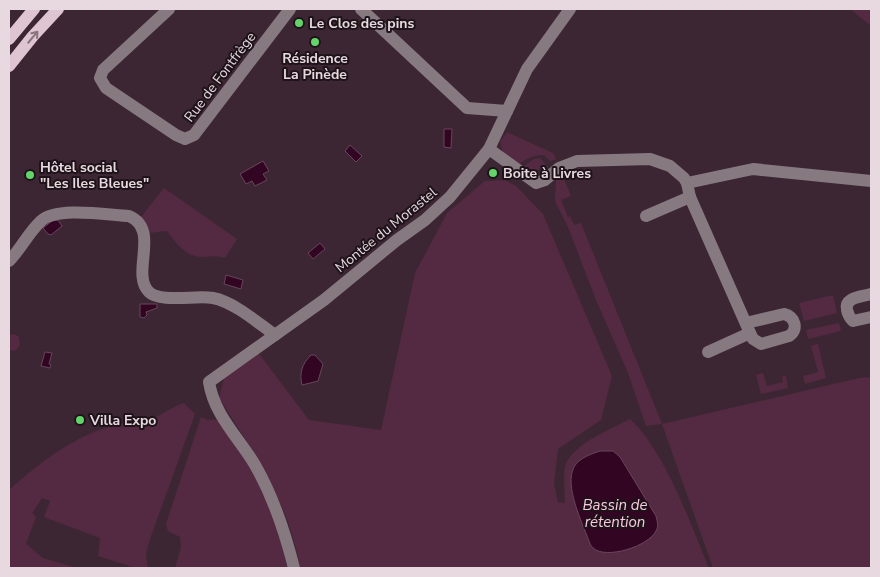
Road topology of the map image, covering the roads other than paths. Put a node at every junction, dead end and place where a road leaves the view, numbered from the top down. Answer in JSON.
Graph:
{"nodes":[{"id":1,"x":34,"y":9,"type":"edge"},
{"id":2,"x":58,"y":9,"type":"edge"},
{"id":3,"x":169,"y":9,"type":"edge"},
{"id":4,"x":290,"y":9,"type":"edge"},
{"id":5,"x":361,"y":9,"type":"edge"},
{"id":6,"x":570,"y":9,"type":"edge"},
{"id":7,"x":9,"y":39,"type":"edge"},
{"id":8,"x":9,"y":66,"type":"edge"},
{"id":9,"x":508,"y":111,"type":"junction"},
{"id":10,"x":488,"y":149,"type":"junction"},
{"id":11,"x":871,"y":181,"type":"edge"},
{"id":12,"x":687,"y":183,"type":"junction"},
{"id":13,"x":690,"y":197,"type":"junction"},
{"id":14,"x":646,"y":216,"type":"dead end"},
{"id":15,"x":9,"y":261,"type":"edge"},
{"id":16,"x":871,"y":294,"type":"edge"},
{"id":17,"x":871,"y":317,"type":"edge"},
{"id":18,"x":275,"y":335,"type":"junction"},
{"id":19,"x":708,"y":352,"type":"dead end"},
{"id":20,"x":294,"y":568,"type":"edge"}],
"edges":[{"from":1,"to":7,"type":"main road"},
{"from":8,"to":2,"type":"main road","one_way":true},
{"from":3,"to":4,"type":"street","name":"Rue de Fontfrège"},
{"from":5,"to":9,"type":"street"},
{"from":6,"to":9,"type":"street","name":"Montée du Morastel"},
{"from":9,"to":10,"type":"street","name":"Montée du Morastel"},
{"from":10,"to":12,"type":"street"},
{"from":10,"to":18,"type":"street","name":"Montée du Morastel"},
{"from":11,"to":12,"type":"street"},
{"from":12,"to":13,"type":"street"},
{"from":13,"to":14,"type":"street"},
{"from":13,"to":19,"type":"street"},
{"from":15,"to":18,"type":"street"},
{"from":16,"to":17,"type":"street"},
{"from":18,"to":20,"type":"street","name":"Montée du Morastel"}]}
